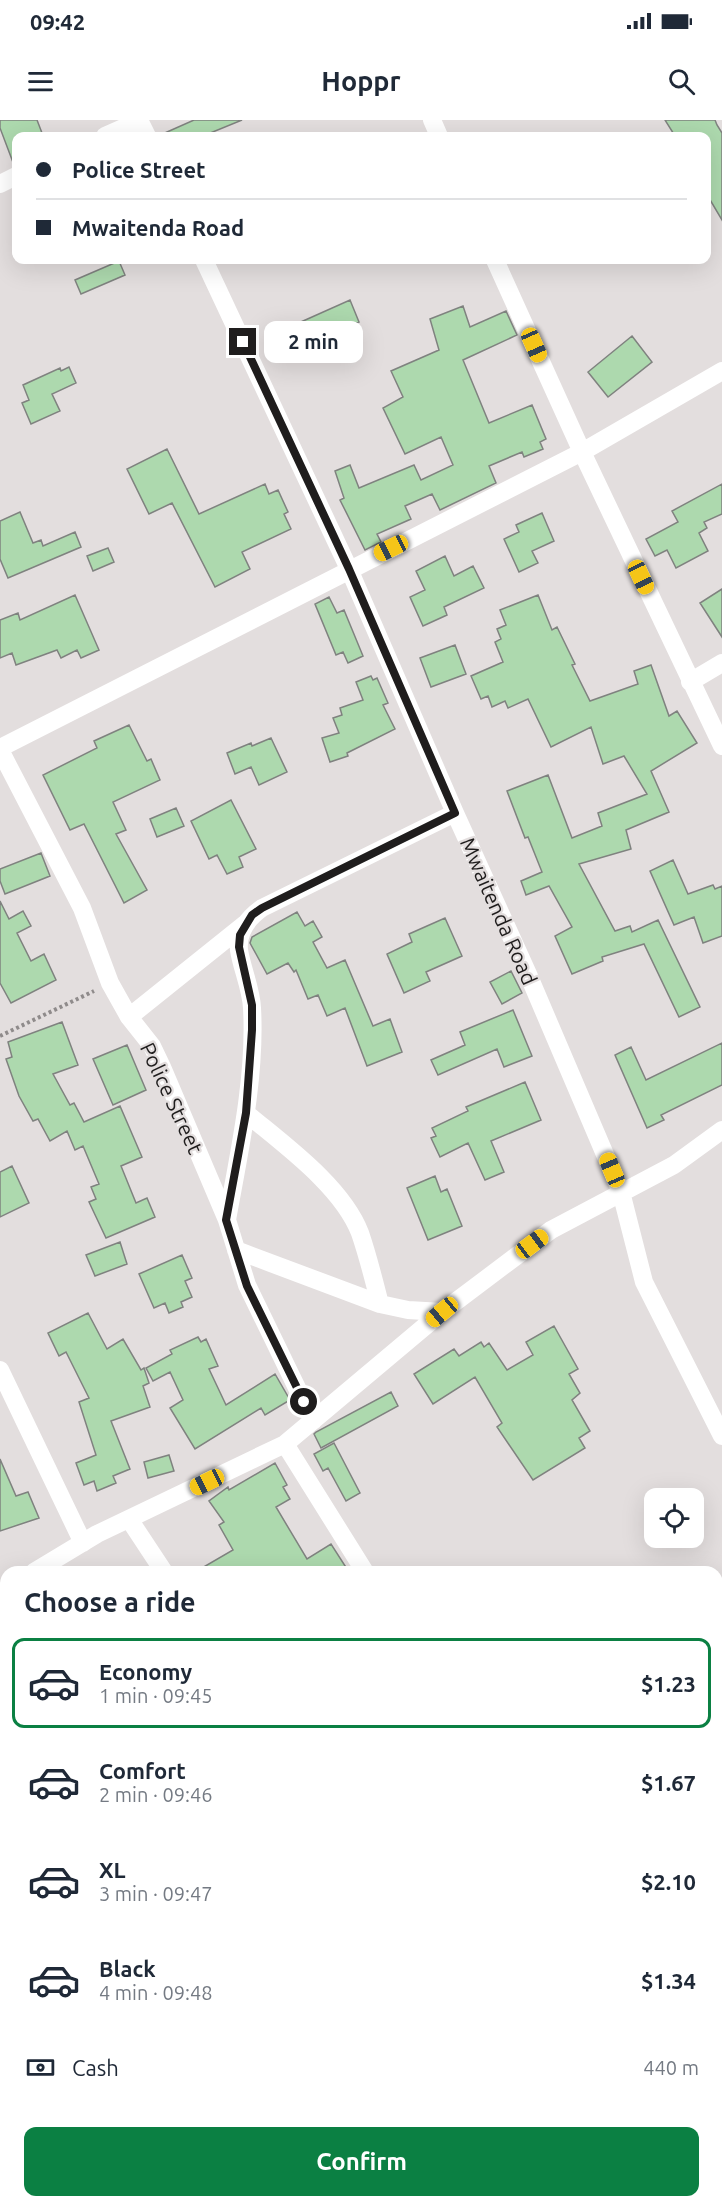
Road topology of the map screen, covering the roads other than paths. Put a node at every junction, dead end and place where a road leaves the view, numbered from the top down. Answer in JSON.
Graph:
{"nodes":[{"id":1,"x":139,"y":120,"type":"edge"},
{"id":2,"x":114,"y":132,"type":"edge"},
{"id":3,"x":206,"y":264,"type":"edge"},
{"id":4,"x":497,"y":264,"type":"edge"},
{"id":5,"x":722,"y":371,"type":"edge"},
{"id":6,"x":582,"y":452,"type":"junction"},
{"id":7,"x":349,"y":569,"type":"junction"},
{"id":8,"x":722,"y":663,"type":"edge"},
{"id":9,"x":690,"y":682,"type":"junction"},
{"id":10,"x":722,"y":746,"type":"edge"},
{"id":11,"x":0,"y":749,"type":"edge"},
{"id":12,"x":455,"y":813,"type":"junction"},
{"id":13,"x":245,"y":924,"type":"junction"},
{"id":14,"x":129,"y":1017,"type":"junction"},
{"id":15,"x":246,"y":1113,"type":"junction"},
{"id":16,"x":722,"y":1130,"type":"edge"},
{"id":17,"x":621,"y":1192,"type":"junction"},
{"id":18,"x":226,"y":1220,"type":"junction"},
{"id":19,"x":236,"y":1250,"type":"junction"},
{"id":20,"x":380,"y":1304,"type":"junction"},
{"id":21,"x":442,"y":1312,"type":"junction"},
{"id":22,"x":0,"y":1370,"type":"edge"},
{"id":23,"x":313,"y":1421,"type":"junction"},
{"id":24,"x":722,"y":1436,"type":"edge"},
{"id":25,"x":285,"y":1444,"type":"junction"},
{"id":26,"x":129,"y":1519,"type":"junction"},
{"id":27,"x":84,"y":1543,"type":"junction"},
{"id":28,"x":44,"y":1566,"type":"edge"},
{"id":29,"x":160,"y":1566,"type":"edge"},
{"id":30,"x":361,"y":1566,"type":"edge"}],
"edges":[{"from":1,"to":2,"type":"street"},
{"from":3,"to":7,"type":"street","name":"Mwaitenda Road"},
{"from":4,"to":6,"type":"street"},
{"from":5,"to":6,"type":"street"},
{"from":6,"to":7,"type":"street"},
{"from":6,"to":9,"type":"street"},
{"from":7,"to":11,"type":"street"},
{"from":7,"to":12,"type":"street","name":"Mwaitenda Road"},
{"from":8,"to":9,"type":"street"},
{"from":9,"to":10,"type":"street"},
{"from":11,"to":14,"type":"street","name":"Police Street"},
{"from":12,"to":13,"type":"street"},
{"from":12,"to":17,"type":"street","name":"Mwaitenda Road"},
{"from":13,"to":14,"type":"street"},
{"from":13,"to":15,"type":"street"},
{"from":14,"to":18,"type":"street","name":"Police Street"},
{"from":15,"to":18,"type":"street"},
{"from":15,"to":20,"type":"street"},
{"from":16,"to":17,"type":"street"},
{"from":17,"to":21,"type":"street"},
{"from":17,"to":24,"type":"street","name":"Mwaitenda Road"},
{"from":18,"to":19,"type":"street","name":"Police Street"},
{"from":19,"to":20,"type":"street"},
{"from":19,"to":23,"type":"street","name":"Police Street"},
{"from":20,"to":21,"type":"street"},
{"from":21,"to":23,"type":"street"},
{"from":22,"to":27,"type":"street"},
{"from":23,"to":25,"type":"street"},
{"from":25,"to":26,"type":"street"},
{"from":25,"to":30,"type":"street"},
{"from":26,"to":27,"type":"street"},
{"from":26,"to":29,"type":"street"},
{"from":27,"to":28,"type":"street"}]}
